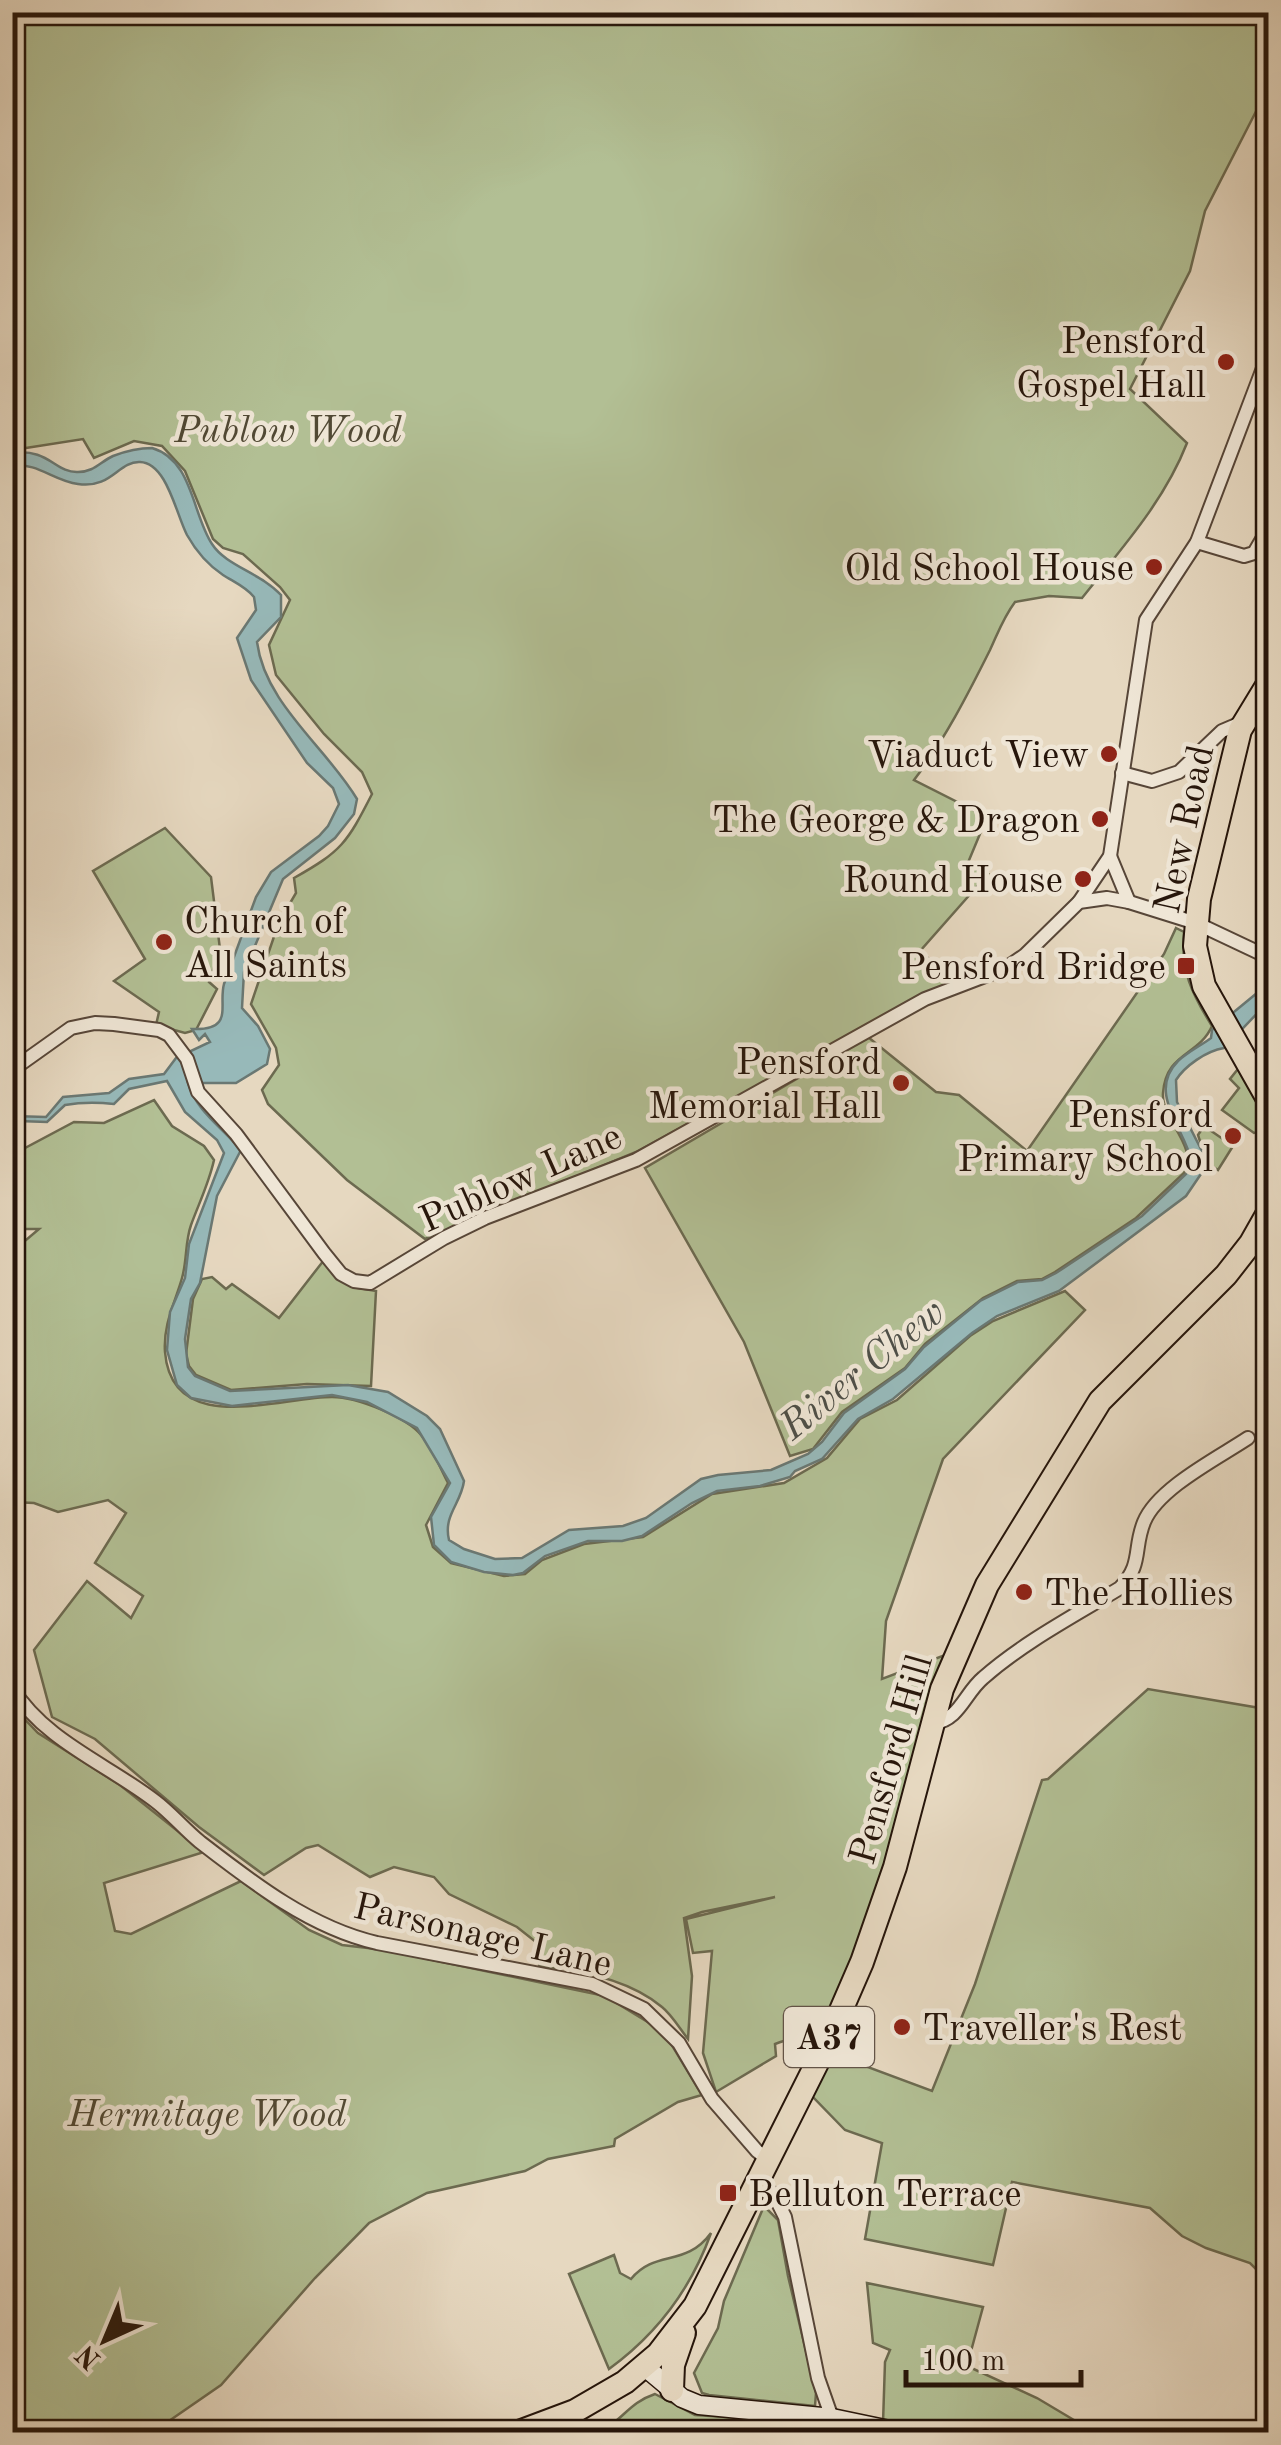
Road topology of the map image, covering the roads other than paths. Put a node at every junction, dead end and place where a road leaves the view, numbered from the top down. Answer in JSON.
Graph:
{"nodes":[{"id":1,"x":1268,"y":356,"type":"edge"},
{"id":2,"x":1268,"y":529,"type":"edge"},
{"id":3,"x":1197,"y":542,"type":"junction"},
{"id":4,"x":1268,"y":684,"type":"edge"},
{"id":5,"x":1243,"y":722,"type":"junction"},
{"id":6,"x":1122,"y":774,"type":"junction"},
{"id":7,"x":1110,"y":856,"type":"junction"},
{"id":8,"x":1080,"y":902,"type":"junction"},
{"id":9,"x":1128,"y":902,"type":"junction"},
{"id":10,"x":1196,"y":923,"type":"junction"},
{"id":11,"x":1268,"y":955,"type":"edge"},
{"id":12,"x":12,"y":1070,"type":"edge"},
{"id":13,"x":1268,"y":1099,"type":"edge"},
{"id":14,"x":1268,"y":1214,"type":"edge"},
{"id":15,"x":1248,"y":1438,"type":"dead end"},
{"id":16,"x":1228,"y":1451,"type":"junction"},
{"id":17,"x":1236,"y":1465,"type":"dead end"},
{"id":18,"x":12,"y":1688,"type":"edge"},
{"id":19,"x":934,"y":1722,"type":"junction"},
{"id":20,"x":767,"y":2158,"type":"junction"},
{"id":21,"x":772,"y":2193,"type":"dead end"},
{"id":22,"x":686,"y":2320,"type":"junction"},
{"id":23,"x":645,"y":2367,"type":"junction"},
{"id":24,"x":672,"y":2390,"type":"junction"},
{"id":25,"x":832,"y":2418,"type":"junction"},
{"id":26,"x":518,"y":2432,"type":"edge"},
{"id":27,"x":899,"y":2432,"type":"edge"}],
"edges":[{"from":1,"to":3,"type":"street"},
{"from":2,"to":3,"type":"street"},
{"from":3,"to":6,"type":"street"},
{"from":4,"to":5,"type":"highway","name":"New Road"},
{"from":5,"to":6,"type":"street"},
{"from":5,"to":10,"type":"highway","name":"New Road"},
{"from":6,"to":7,"type":"street"},
{"from":7,"to":8,"type":"street","name":"Publow Lane"},
{"from":7,"to":9,"type":"street"},
{"from":8,"to":9,"type":"street"},
{"from":8,"to":12,"type":"street","name":"Publow Lane"},
{"from":9,"to":10,"type":"street"},
{"from":10,"to":11,"type":"street"},
{"from":10,"to":13,"type":"highway","name":"New Road"},
{"from":14,"to":19,"type":"highway","name":"Pensford Hill","number":"A37"},
{"from":15,"to":16,"type":"street"},
{"from":16,"to":17,"type":"street"},
{"from":16,"to":19,"type":"street"},
{"from":18,"to":20,"type":"street","name":"Parsonage Lane"},
{"from":19,"to":20,"type":"highway","name":"Pensford Hill","number":"A37"},
{"from":20,"to":22,"type":"highway","name":"Pensford Hill","number":"A37"},
{"from":21,"to":25,"type":"street"},
{"from":22,"to":23,"type":"highway","name":"Pensford Hill","number":"A37"},
{"from":22,"to":24,"type":"highway"},
{"from":23,"to":24,"type":"main road"},
{"from":23,"to":26,"type":"highway","number":"A37"},
{"from":24,"to":25,"type":"main road"},
{"from":25,"to":27,"type":"main road"}]}
